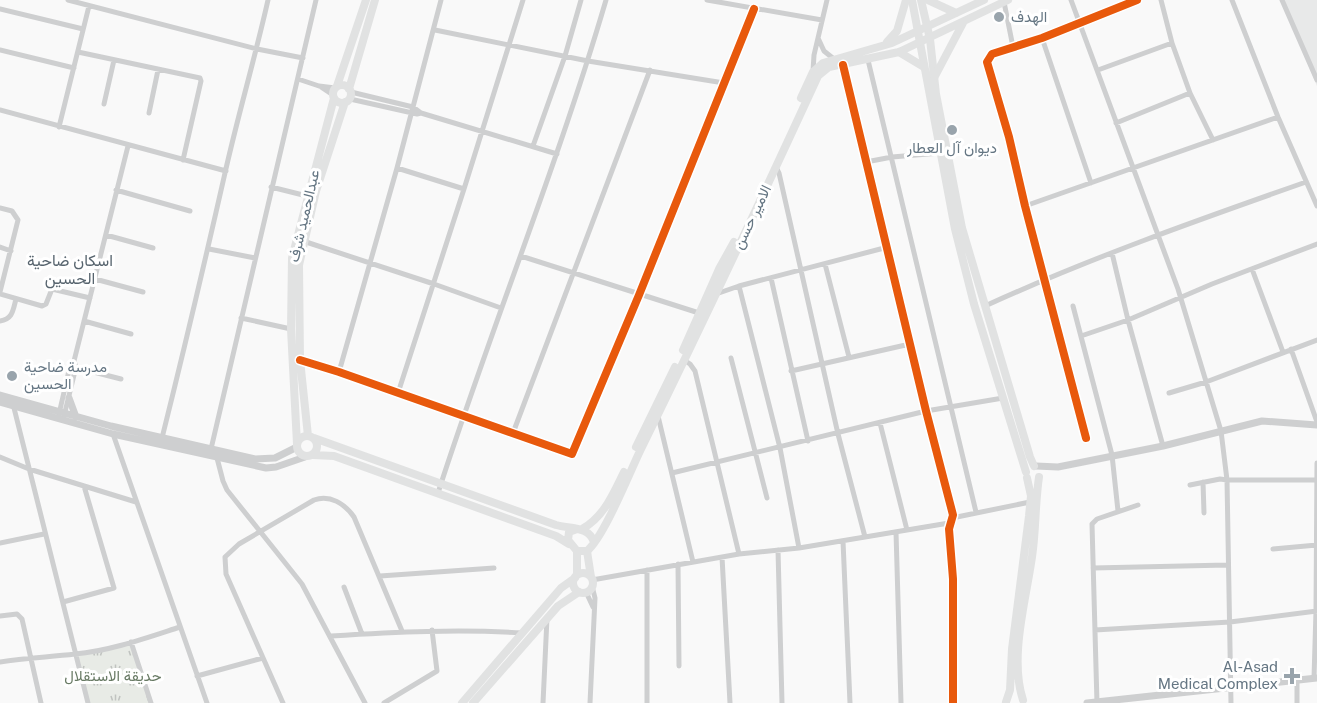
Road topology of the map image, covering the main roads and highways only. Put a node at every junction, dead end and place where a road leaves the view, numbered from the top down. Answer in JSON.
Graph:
{"nodes":[{"id":1,"x":364,"y":0,"type":"edge"},
{"id":2,"x":375,"y":0,"type":"edge"},
{"id":3,"x":906,"y":0,"type":"edge"},
{"id":4,"x":912,"y":0,"type":"edge"},
{"id":5,"x":921,"y":0,"type":"edge"},
{"id":6,"x":928,"y":0,"type":"edge"},
{"id":7,"x":984,"y":0,"type":"edge"},
{"id":8,"x":1006,"y":1,"type":"edge"},
{"id":9,"x":956,"y":13,"type":"junction"},
{"id":10,"x":963,"y":23,"type":"junction"},
{"id":11,"x":927,"y":26,"type":"junction"},
{"id":12,"x":918,"y":30,"type":"junction"},
{"id":13,"x":930,"y":39,"type":"junction"},
{"id":14,"x":920,"y":42,"type":"junction"},
{"id":15,"x":883,"y":46,"type":"junction"},
{"id":16,"x":899,"y":52,"type":"junction"},
{"id":17,"x":924,"y":67,"type":"junction"},
{"id":18,"x":934,"y":78,"type":"junction"},
{"id":19,"x":335,"y":92,"type":"junction"},
{"id":20,"x":349,"y":96,"type":"junction"},
{"id":21,"x":682,"y":359,"type":"junction"},
{"id":22,"x":311,"y":437,"type":"junction"},
{"id":23,"x":297,"y":446,"type":"junction"},
{"id":24,"x":309,"y":456,"type":"junction"},
{"id":25,"x":1035,"y":466,"type":"junction"},
{"id":26,"x":1026,"y":475,"type":"junction"},
{"id":27,"x":1040,"y":477,"type":"junction"},
{"id":28,"x":439,"y":489,"type":"junction"},
{"id":29,"x":579,"y":529,"type":"junction"},
{"id":30,"x":594,"y":542,"type":"junction"},
{"id":31,"x":573,"y":548,"type":"junction"},
{"id":32,"x":587,"y":551,"type":"junction"},
{"id":33,"x":576,"y":577,"type":"junction"},
{"id":34,"x":588,"y":586,"type":"junction"},
{"id":35,"x":515,"y":641,"type":"junction"},
{"id":36,"x":522,"y":648,"type":"junction"},
{"id":37,"x":1020,"y":689,"type":"junction"},
{"id":38,"x":1010,"y":690,"type":"junction"},
{"id":39,"x":1006,"y":702,"type":"edge"},
{"id":40,"x":1025,"y":702,"type":"edge"},
{"id":41,"x":462,"y":703,"type":"edge"},
{"id":42,"x":473,"y":703,"type":"edge"}],
"edges":[{"from":1,"to":19,"type":"main road","name":"عبدالحميد شرف"},
{"from":2,"to":20,"type":"main road","name":"عبدالحميد شرف"},
{"from":3,"to":15,"type":"main road"},
{"from":4,"to":12,"type":"main road"},
{"from":5,"to":11,"type":"main road"},
{"from":6,"to":9,"type":"main road"},
{"from":7,"to":9,"type":"main road"},
{"from":8,"to":10,"type":"main road","name":"الامير حسن"},
{"from":9,"to":11,"type":"main road"},
{"from":10,"to":13,"type":"main road","name":"الامير حسن"},
{"from":10,"to":18,"type":"main road"},
{"from":11,"to":12,"type":"main road"},
{"from":11,"to":13,"type":"main road"},
{"from":12,"to":14,"type":"main road"},
{"from":12,"to":15,"type":"main road"},
{"from":13,"to":14,"type":"main road","name":"الامير حسن"},
{"from":13,"to":18,"type":"main road"},
{"from":14,"to":16,"type":"main road","name":"الامير حسن"},
{"from":14,"to":17,"type":"main road"},
{"from":15,"to":21,"type":"main road","name":"الامير حسن"},
{"from":16,"to":17,"type":"main road"},
{"from":16,"to":21,"type":"main road","name":"الامير حسن"},
{"from":17,"to":26,"type":"main road"},
{"from":18,"to":25,"type":"main road"},
{"from":19,"to":20,"type":"main road"},
{"from":19,"to":20,"type":"main road"},
{"from":19,"to":23,"type":"main road","name":"عبدالحميد شرف"},
{"from":20,"to":22,"type":"main road","name":"عبدالحميد شرف"},
{"from":21,"to":29,"type":"main road","name":"الامير حسن"},
{"from":21,"to":30,"type":"main road","name":"الامير حسن"},
{"from":22,"to":23,"type":"main road"},
{"from":22,"to":24,"type":"main road"},
{"from":22,"to":28,"type":"main road"},
{"from":23,"to":24,"type":"main road"},
{"from":24,"to":28,"type":"main road"},
{"from":25,"to":26,"type":"main road"},
{"from":25,"to":27,"type":"main road"},
{"from":26,"to":27,"type":"main road"},
{"from":26,"to":38,"type":"main road"},
{"from":27,"to":37,"type":"main road"},
{"from":28,"to":29,"type":"main road"},
{"from":28,"to":31,"type":"main road"},
{"from":29,"to":30,"type":"main road"},
{"from":29,"to":31,"type":"main road","name":"الامير حسن"},
{"from":30,"to":32,"type":"main road"},
{"from":31,"to":32,"type":"main road"},
{"from":31,"to":33,"type":"main road"},
{"from":32,"to":34,"type":"main road"},
{"from":33,"to":34,"type":"main road"},
{"from":33,"to":34,"type":"main road"},
{"from":33,"to":35,"type":"main road"},
{"from":34,"to":36,"type":"main road"},
{"from":35,"to":36,"type":"main road"},
{"from":35,"to":41,"type":"main road"},
{"from":36,"to":42,"type":"main road"},
{"from":37,"to":38,"type":"main road"},
{"from":37,"to":40,"type":"main road"},
{"from":38,"to":39,"type":"main road"},
{"from":39,"to":40,"type":"main road"}]}
